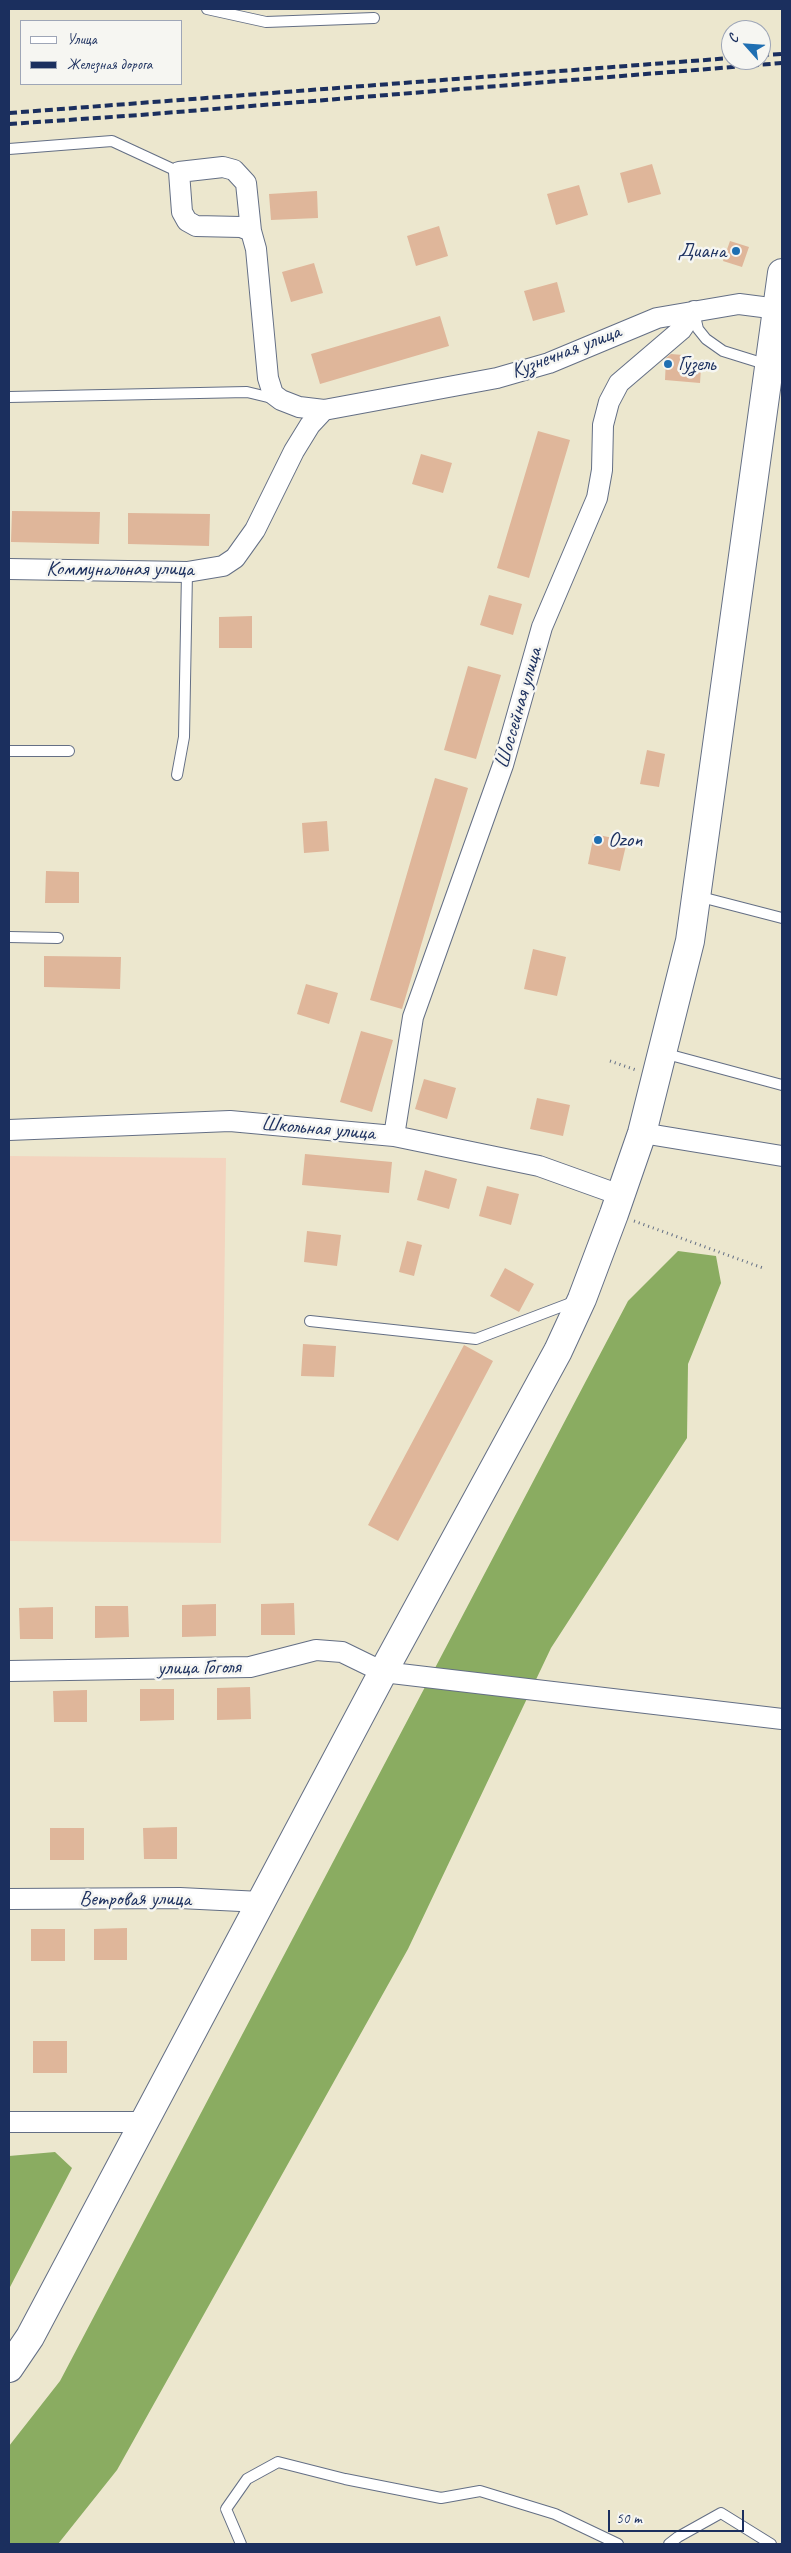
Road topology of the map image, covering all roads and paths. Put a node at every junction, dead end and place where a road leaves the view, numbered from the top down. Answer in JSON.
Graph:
{"nodes":[{"id":1,"x":207,"y":9,"type":"edge"},
{"id":2,"x":374,"y":18,"type":"dead end"},
{"id":3,"x":9,"y":149,"type":"edge"},
{"id":4,"x":179,"y":172,"type":"junction"},
{"id":5,"x":251,"y":231,"type":"junction"},
{"id":6,"x":782,"y":273,"type":"edge"},
{"id":7,"x":778,"y":309,"type":"junction"},
{"id":8,"x":694,"y":311,"type":"junction"},
{"id":9,"x":770,"y":366,"type":"junction"},
{"id":10,"x":9,"y":397,"type":"edge"},
{"id":11,"x":282,"y":400,"type":"junction"},
{"id":12,"x":324,"y":410,"type":"junction"},
{"id":13,"x":9,"y":568,"type":"edge"},
{"id":14,"x":187,"y":572,"type":"junction"},
{"id":15,"x":9,"y":751,"type":"edge"},
{"id":16,"x":69,"y":751,"type":"dead end"},
{"id":17,"x":177,"y":775,"type":"dead end"},
{"id":18,"x":696,"y":896,"type":"junction"},
{"id":19,"x":782,"y":918,"type":"edge"},
{"id":20,"x":9,"y":937,"type":"edge"},
{"id":21,"x":58,"y":938,"type":"dead end"},
{"id":22,"x":663,"y":1053,"type":"junction"},
{"id":23,"x":782,"y":1085,"type":"edge"},
{"id":24,"x":9,"y":1130,"type":"edge"},
{"id":25,"x":642,"y":1132,"type":"junction"},
{"id":26,"x":394,"y":1136,"type":"junction"},
{"id":27,"x":782,"y":1156,"type":"edge"},
{"id":28,"x":617,"y":1204,"type":"junction"},
{"id":29,"x":763,"y":1268,"type":"dead end"},
{"id":30,"x":582,"y":1299,"type":"junction"},
{"id":31,"x":310,"y":1321,"type":"dead end"},
{"id":32,"x":9,"y":1671,"type":"edge"},
{"id":33,"x":383,"y":1672,"type":"junction"},
{"id":34,"x":782,"y":1719,"type":"edge"},
{"id":35,"x":9,"y":1899,"type":"edge"},
{"id":36,"x":261,"y":1902,"type":"junction"},
{"id":37,"x":9,"y":2122,"type":"edge"},
{"id":38,"x":144,"y":2122,"type":"junction"},
{"id":39,"x":9,"y":2368,"type":"edge"},
{"id":40,"x":241,"y":2544,"type":"edge"},
{"id":41,"x":618,"y":2544,"type":"edge"},
{"id":42,"x":669,"y":2544,"type":"edge"},
{"id":43,"x":771,"y":2544,"type":"edge"}],
"edges":[{"from":1,"to":2,"type":"lane"},
{"from":3,"to":4,"type":"lane"},
{"from":4,"to":5,"type":"street"},
{"from":4,"to":5,"type":"street"},
{"from":5,"to":11,"type":"street"},
{"from":6,"to":7,"type":"main road"},
{"from":7,"to":8,"type":"street","name":"Кузнечная улица"},
{"from":7,"to":9,"type":"main road"},
{"from":8,"to":9,"type":"lane"},
{"from":8,"to":12,"type":"street","name":"Кузнечная улица"},
{"from":8,"to":26,"type":"street","name":"Шоссейная улица"},
{"from":9,"to":18,"type":"main road"},
{"from":10,"to":11,"type":"lane"},
{"from":11,"to":12,"type":"street","name":"Кузнечная улица"},
{"from":12,"to":14,"type":"street","name":"Коммунальная улица"},
{"from":13,"to":14,"type":"street","name":"Коммунальная улица"},
{"from":14,"to":17,"type":"lane"},
{"from":15,"to":16,"type":"lane"},
{"from":18,"to":19,"type":"lane"},
{"from":18,"to":22,"type":"main road"},
{"from":20,"to":21,"type":"lane"},
{"from":22,"to":23,"type":"lane"},
{"from":22,"to":25,"type":"main road"},
{"from":24,"to":26,"type":"street","name":"Школьная улица"},
{"from":25,"to":27,"type":"street"},
{"from":25,"to":28,"type":"main road"},
{"from":26,"to":28,"type":"street","name":"Школьная улица"},
{"from":28,"to":29,"type":"path"},
{"from":28,"to":30,"type":"main road"},
{"from":30,"to":31,"type":"lane"},
{"from":30,"to":33,"type":"main road"},
{"from":32,"to":33,"type":"street","name":"улица Гоголя"},
{"from":33,"to":34,"type":"street","name":"улица Гоголя"},
{"from":33,"to":36,"type":"main road"},
{"from":35,"to":36,"type":"street","name":"Ветровая улица"},
{"from":36,"to":38,"type":"main road"},
{"from":37,"to":38,"type":"street"},
{"from":38,"to":39,"type":"main road"},
{"from":40,"to":41,"type":"lane"},
{"from":42,"to":43,"type":"lane"}]}
